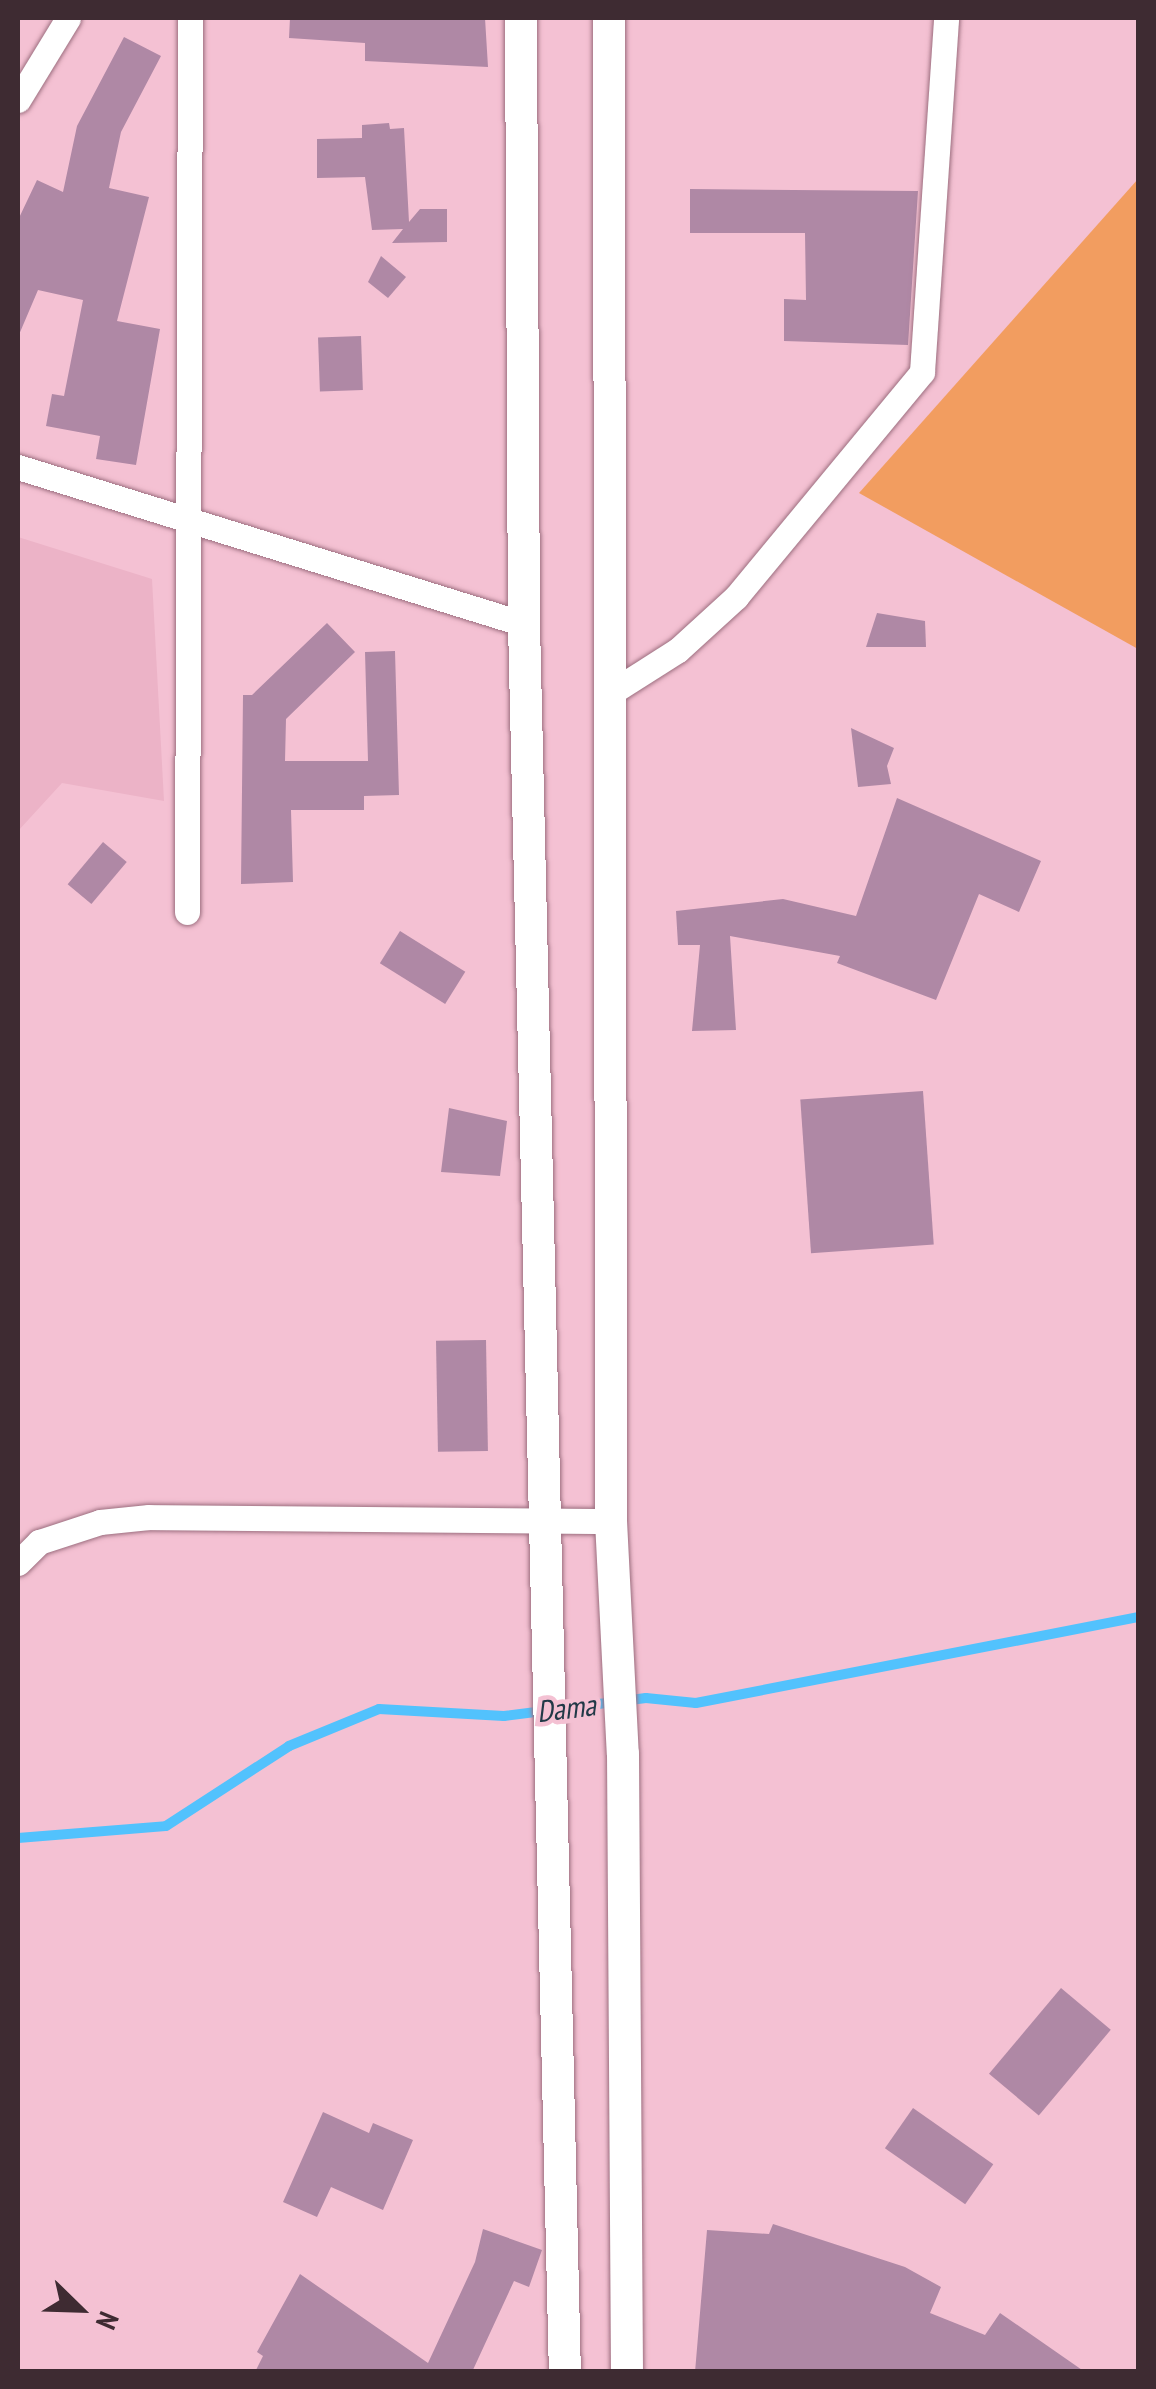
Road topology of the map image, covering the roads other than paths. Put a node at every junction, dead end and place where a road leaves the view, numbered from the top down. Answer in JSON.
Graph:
{"nodes":[{"id":1,"x":68,"y":18,"type":"edge"},
{"id":2,"x":190,"y":18,"type":"edge"},
{"id":3,"x":522,"y":18,"type":"edge"},
{"id":4,"x":609,"y":18,"type":"edge"},
{"id":5,"x":946,"y":18,"type":"edge"},
{"id":6,"x":18,"y":100,"type":"edge"},
{"id":7,"x":18,"y":468,"type":"edge"},
{"id":8,"x":188,"y":520,"type":"junction"},
{"id":9,"x":524,"y":624,"type":"junction"},
{"id":10,"x":612,"y":692,"type":"junction"},
{"id":11,"x":187,"y":912,"type":"dead end"},
{"id":12,"x":612,"y":1522,"type":"junction"},
{"id":13,"x":546,"y":1524,"type":"junction"},
{"id":14,"x":28,"y":1542,"type":"edge"},
{"id":15,"x":18,"y":1563,"type":"edge"},
{"id":16,"x":565,"y":2372,"type":"edge"},
{"id":17,"x":626,"y":2372,"type":"edge"}],
"edges":[{"from":1,"to":6,"type":"street"},
{"from":2,"to":8,"type":"street"},
{"from":3,"to":9,"type":"street"},
{"from":4,"to":10,"type":"street"},
{"from":5,"to":10,"type":"street"},
{"from":7,"to":8,"type":"street"},
{"from":8,"to":9,"type":"street"},
{"from":8,"to":11,"type":"street"},
{"from":9,"to":13,"type":"street"},
{"from":10,"to":12,"type":"street"},
{"from":12,"to":13,"type":"street"},
{"from":12,"to":17,"type":"street"},
{"from":13,"to":14,"type":"street"},
{"from":13,"to":16,"type":"street"},
{"from":14,"to":15,"type":"street"}]}
